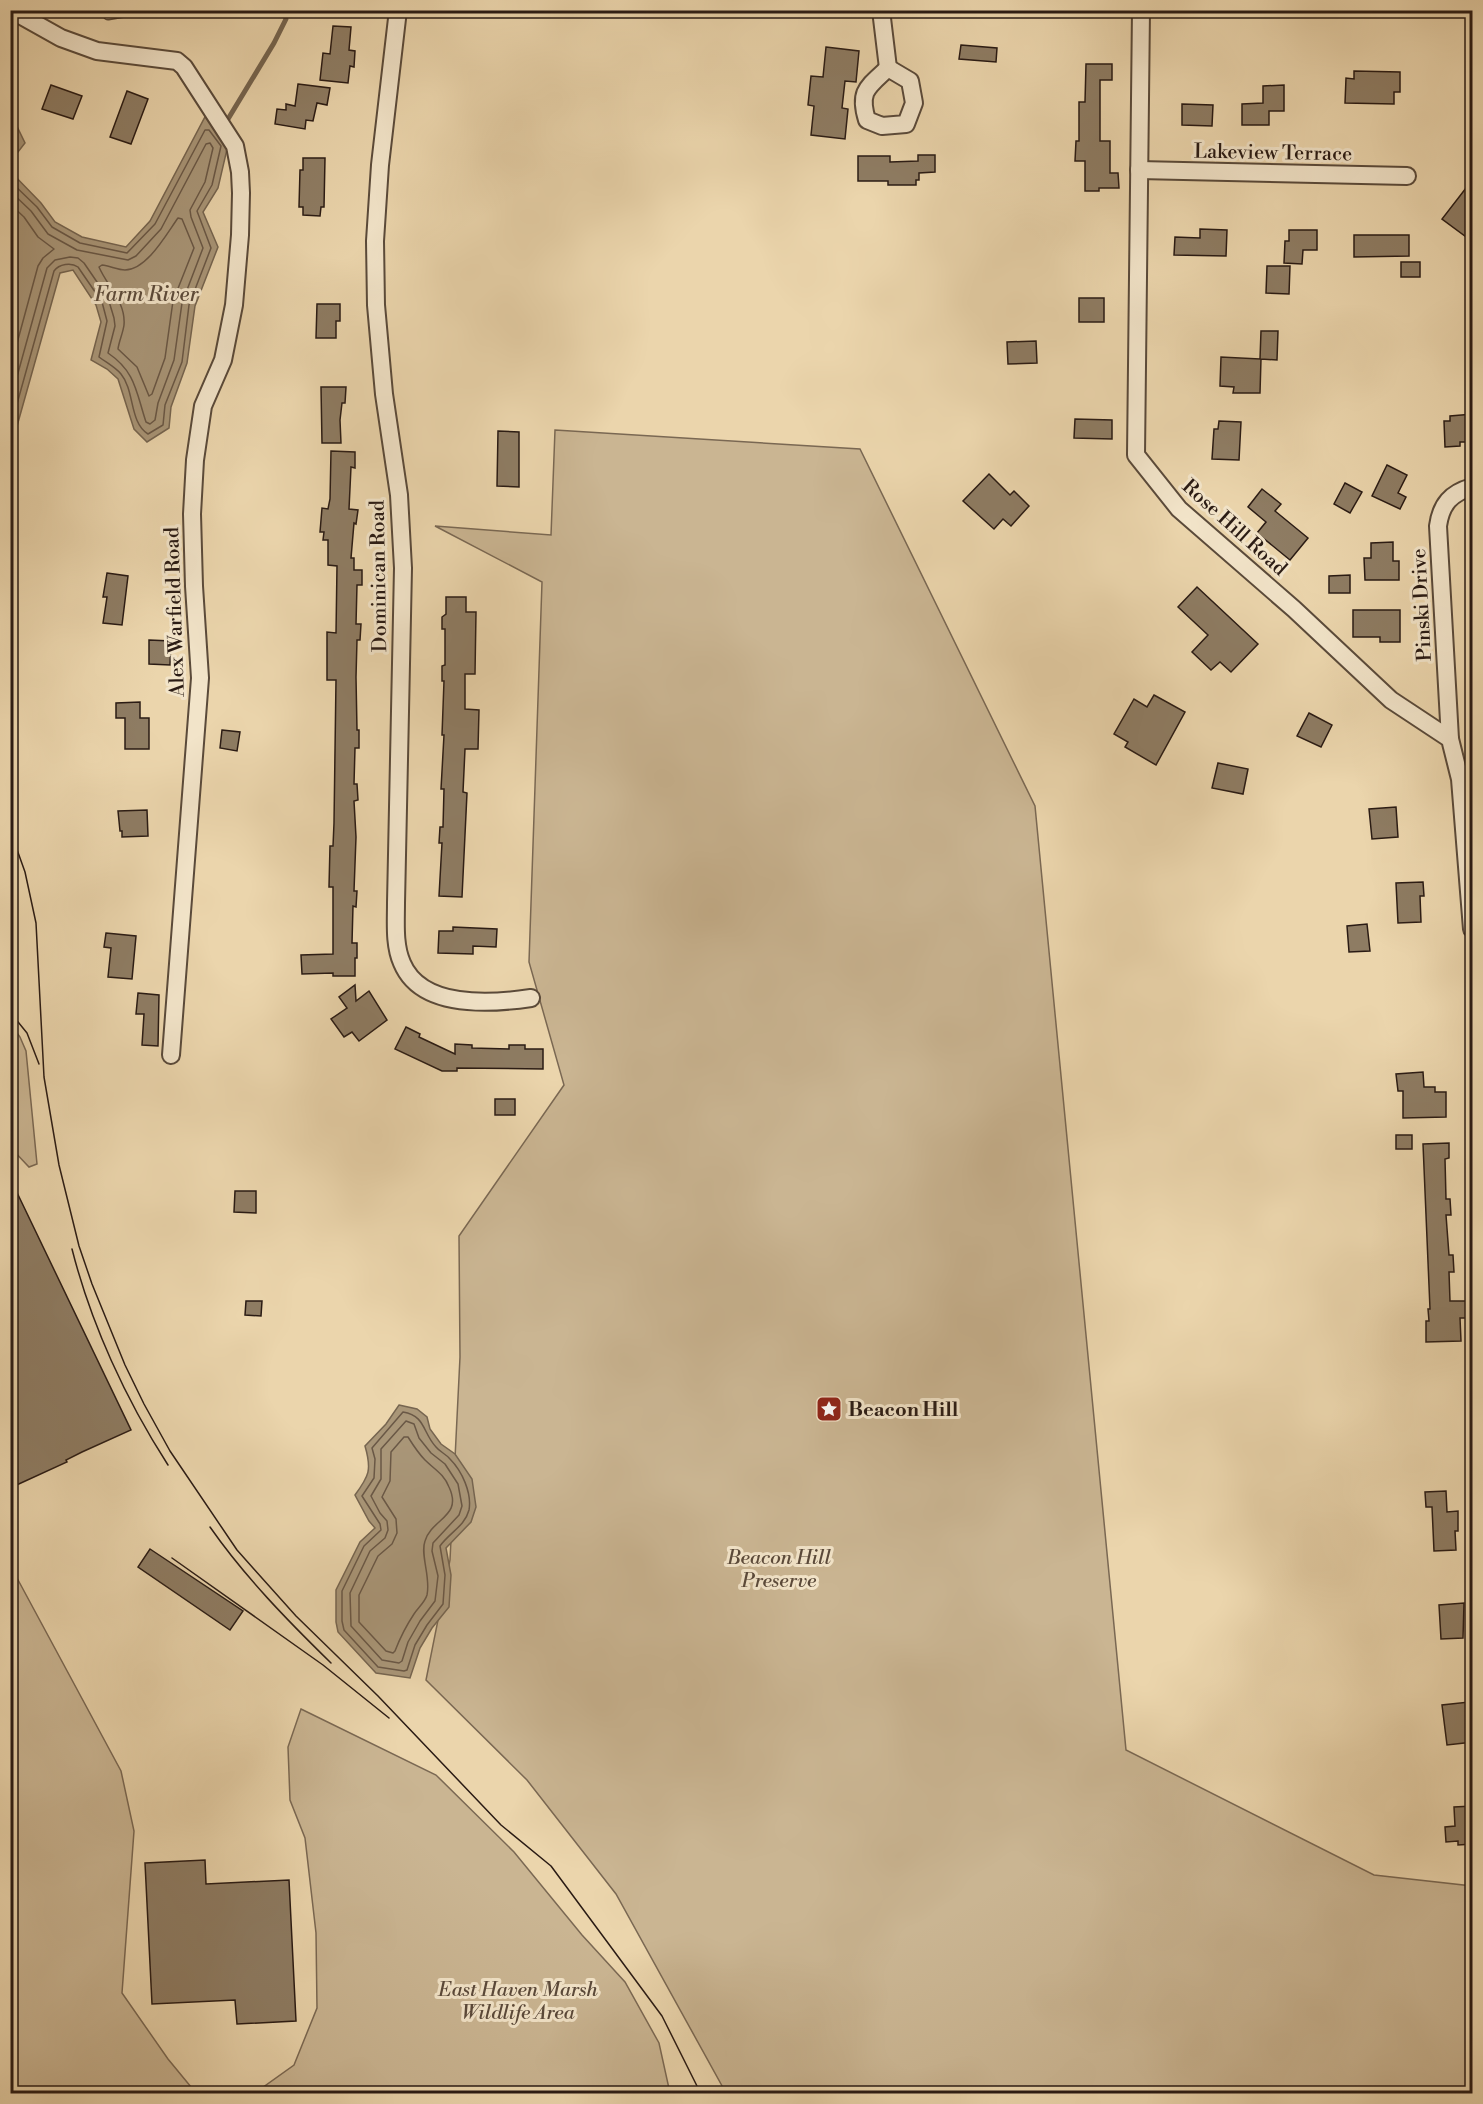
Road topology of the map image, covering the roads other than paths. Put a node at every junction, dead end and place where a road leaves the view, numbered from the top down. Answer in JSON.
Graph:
{"nodes":[{"id":1,"x":11,"y":10,"type":"edge"},
{"id":2,"x":137,"y":10,"type":"edge"},
{"id":3,"x":398,"y":10,"type":"edge"},
{"id":4,"x":881,"y":10,"type":"edge"},
{"id":5,"x":1141,"y":10,"type":"edge"},
{"id":6,"x":108,"y":15,"type":"dead end"},
{"id":7,"x":888,"y":68,"type":"dead end"},
{"id":8,"x":1139,"y":170,"type":"junction"},
{"id":9,"x":1407,"y":176,"type":"dead end"},
{"id":10,"x":1473,"y":487,"type":"edge"},
{"id":11,"x":1450,"y":739,"type":"junction"},
{"id":12,"x":1473,"y":929,"type":"edge"},
{"id":13,"x":531,"y":998,"type":"dead end"},
{"id":14,"x":171,"y":1055,"type":"dead end"}],
"edges":[{"from":1,"to":14,"type":"street","name":"Alex Warfield Road"},
{"from":2,"to":6,"type":"lane"},
{"from":3,"to":13,"type":"street","name":"Dominican Road"},
{"from":4,"to":7,"type":"street"},
{"from":5,"to":8,"type":"street","name":"Rose Hill Road"},
{"from":8,"to":9,"type":"street","name":"Lakeview Terrace"},
{"from":8,"to":11,"type":"street","name":"Rose Hill Road"},
{"from":10,"to":11,"type":"street","name":"Pinski Drive"},
{"from":11,"to":12,"type":"street"}]}
